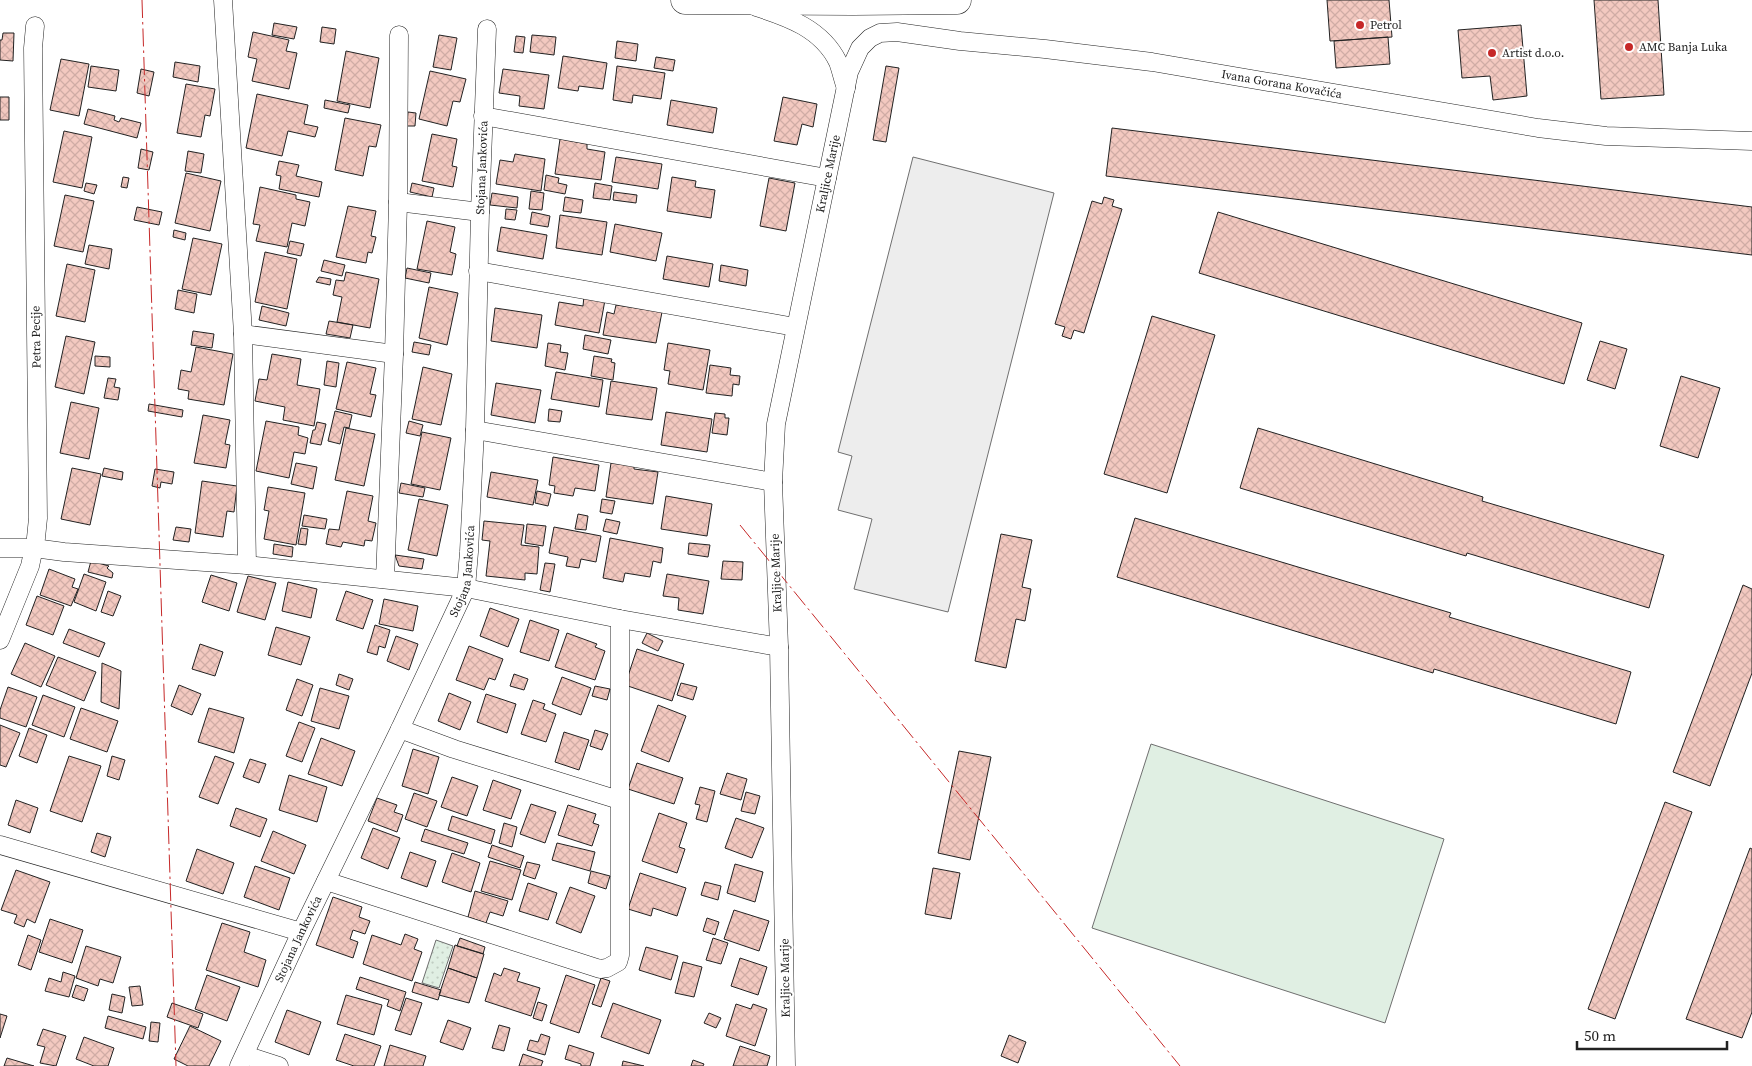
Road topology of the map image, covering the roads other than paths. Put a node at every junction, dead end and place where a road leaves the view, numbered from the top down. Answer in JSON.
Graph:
{"nodes":[{"id":1,"x":223,"y":0,"type":"edge"},
{"id":2,"x":685,"y":0,"type":"edge"},
{"id":3,"x":957,"y":0,"type":"edge"},
{"id":4,"x":737,"y":1,"type":"edge"},
{"id":5,"x":35,"y":26,"type":"dead end"},
{"id":6,"x":487,"y":29,"type":"dead end"},
{"id":7,"x":399,"y":35,"type":"dead end"},
{"id":8,"x":846,"y":88,"type":"junction"},
{"id":9,"x":483,"y":116,"type":"junction"},
{"id":10,"x":1752,"y":141,"type":"edge"},
{"id":11,"x":827,"y":178,"type":"junction"},
{"id":12,"x":398,"y":202,"type":"junction"},
{"id":13,"x":480,"y":212,"type":"junction"},
{"id":14,"x":478,"y":271,"type":"junction"},
{"id":15,"x":795,"y":327,"type":"junction"},
{"id":16,"x":242,"y":334,"type":"junction"},
{"id":17,"x":394,"y":354,"type":"junction"},
{"id":18,"x":475,"y":430,"type":"junction"},
{"id":19,"x":773,"y":482,"type":"junction"},
{"id":20,"x":0,"y":548,"type":"edge"},
{"id":21,"x":34,"y":548,"type":"junction"},
{"id":22,"x":247,"y":565,"type":"junction"},
{"id":23,"x":385,"y":579,"type":"junction"},
{"id":24,"x":466,"y":588,"type":"junction"},
{"id":25,"x":620,"y":619,"type":"junction"},
{"id":26,"x":0,"y":640,"type":"edge"},
{"id":27,"x":779,"y":647,"type":"junction"},
{"id":28,"x":400,"y":729,"type":"junction"},
{"id":29,"x":619,"y":800,"type":"junction"},
{"id":30,"x":0,"y":846,"type":"edge"},
{"id":31,"x":326,"y":881,"type":"junction"},
{"id":32,"x":301,"y":932,"type":"junction"},
{"id":33,"x":242,"y":1060,"type":"edge"},
{"id":34,"x":280,"y":1066,"type":"edge"},
{"id":35,"x":786,"y":1066,"type":"edge"}],
"edges":[{"from":1,"to":16,"type":"street"},
{"from":2,"to":4,"type":"main road"},
{"from":3,"to":4,"type":"main road"},
{"from":4,"to":8,"type":"street"},
{"from":5,"to":21,"type":"street","name":"Petra Pecije"},
{"from":6,"to":9,"type":"street","name":"Stojana Jankovića"},
{"from":7,"to":12,"type":"street"},
{"from":8,"to":10,"type":"street","name":"Ivana Gorana Kovačića"},
{"from":8,"to":11,"type":"street","name":"Kraljice Marije"},
{"from":9,"to":11,"type":"street"},
{"from":9,"to":13,"type":"street","name":"Stojana Jankovića"},
{"from":11,"to":15,"type":"street","name":"Kraljice Marije"},
{"from":12,"to":13,"type":"street"},
{"from":12,"to":17,"type":"street"},
{"from":13,"to":14,"type":"street","name":"Stojana Jankovića"},
{"from":14,"to":15,"type":"street"},
{"from":14,"to":18,"type":"street","name":"Stojana Jankovića"},
{"from":15,"to":19,"type":"street","name":"Kraljice Marije"},
{"from":16,"to":17,"type":"street"},
{"from":16,"to":22,"type":"street"},
{"from":17,"to":23,"type":"street"},
{"from":18,"to":19,"type":"street"},
{"from":18,"to":24,"type":"street","name":"Stojana Jankovića"},
{"from":19,"to":27,"type":"street","name":"Kraljice Marije"},
{"from":20,"to":21,"type":"street"},
{"from":21,"to":22,"type":"street"},
{"from":21,"to":26,"type":"street","name":"Petra Pecije"},
{"from":22,"to":23,"type":"street"},
{"from":23,"to":24,"type":"street"},
{"from":24,"to":25,"type":"street"},
{"from":24,"to":28,"type":"street","name":"Stojana Jankovića"},
{"from":25,"to":27,"type":"street"},
{"from":25,"to":29,"type":"street"},
{"from":27,"to":35,"type":"street","name":"Kraljice Marije"},
{"from":28,"to":29,"type":"street"},
{"from":28,"to":31,"type":"street","name":"Stojana Jankovića"},
{"from":29,"to":31,"type":"street"},
{"from":30,"to":32,"type":"street"},
{"from":31,"to":32,"type":"street","name":"Stojana Jankovića"},
{"from":32,"to":33,"type":"street","name":"Stojana Jankovića"},
{"from":33,"to":34,"type":"street"}]}
